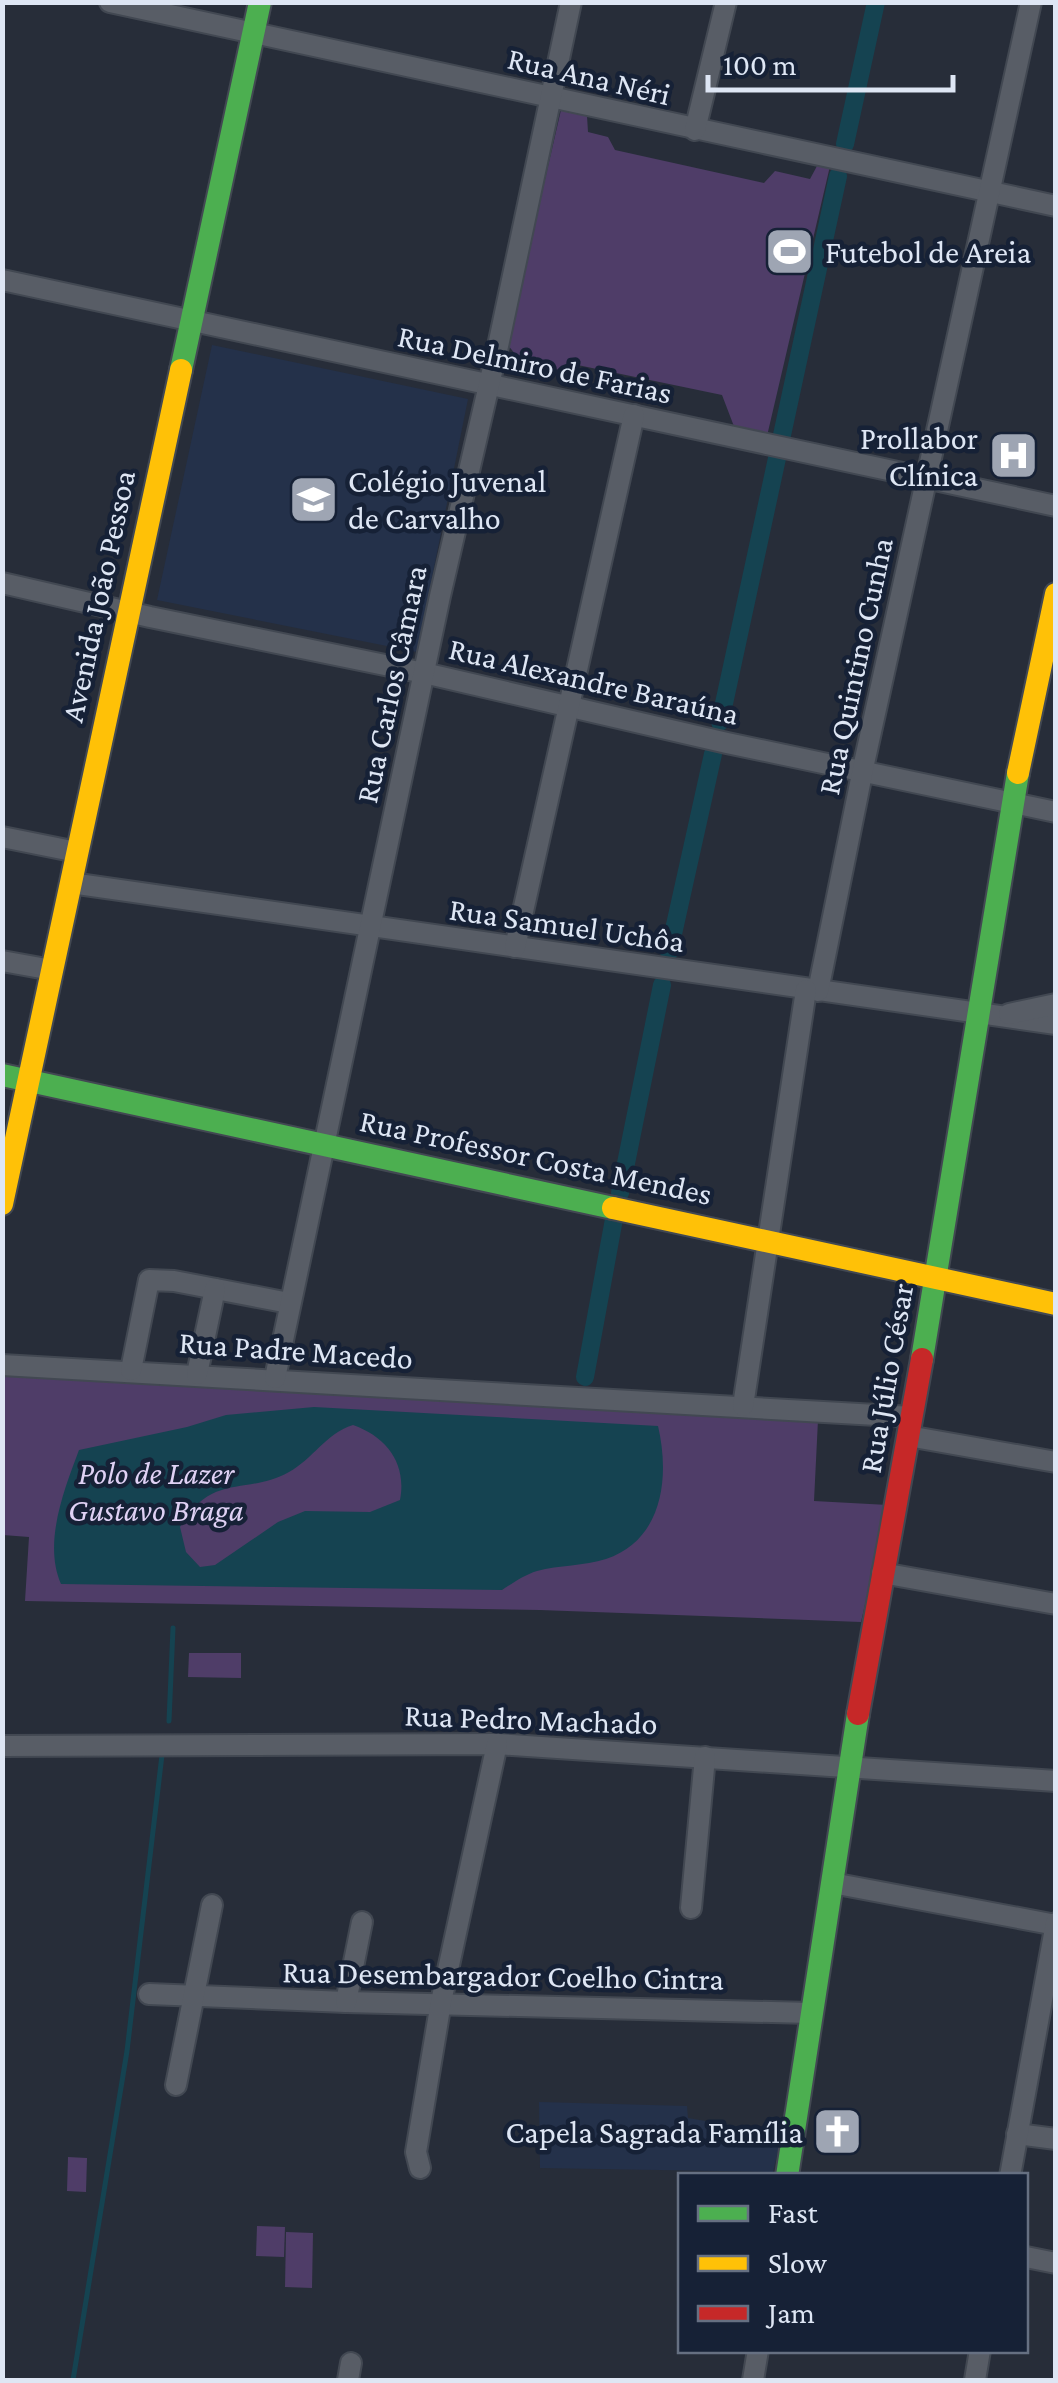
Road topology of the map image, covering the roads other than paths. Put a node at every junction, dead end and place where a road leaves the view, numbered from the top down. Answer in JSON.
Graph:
{"nodes":[{"id":1,"x":110,"y":2,"type":"edge"},
{"id":2,"x":260,"y":2,"type":"edge"},
{"id":3,"x":571,"y":2,"type":"edge"},
{"id":4,"x":726,"y":2,"type":"edge"},
{"id":5,"x":1031,"y":2,"type":"edge"},
{"id":6,"x":253,"y":34,"type":"junction"},
{"id":7,"x":550,"y":98,"type":"junction"},
{"id":8,"x":695,"y":130,"type":"junction"},
{"id":9,"x":988,"y":192,"type":"junction"},
{"id":10,"x":1056,"y":206,"type":"edge"},
{"id":11,"x":2,"y":280,"type":"edge"},
{"id":12,"x":190,"y":322,"type":"junction"},
{"id":13,"x":489,"y":387,"type":"junction"},
{"id":14,"x":634,"y":415,"type":"junction"},
{"id":15,"x":927,"y":480,"type":"junction"},
{"id":16,"x":1056,"y":506,"type":"edge"},
{"id":17,"x":2,"y":582,"type":"edge"},
{"id":18,"x":1056,"y":594,"type":"edge"},
{"id":19,"x":127,"y":612,"type":"junction"},
{"id":20,"x":424,"y":673,"type":"junction"},
{"id":21,"x":567,"y":706,"type":"junction"},
{"id":22,"x":863,"y":770,"type":"junction"},
{"id":23,"x":1012,"y":802,"type":"junction"},
{"id":24,"x":1056,"y":812,"type":"edge"},
{"id":25,"x":2,"y":837,"type":"edge"},
{"id":26,"x":77,"y":852,"type":"junction"},
{"id":27,"x":70,"y":883,"type":"junction"},
{"id":28,"x":371,"y":926,"type":"junction"},
{"id":29,"x":515,"y":947,"type":"junction"},
{"id":30,"x":2,"y":961,"type":"edge"},
{"id":31,"x":52,"y":970,"type":"junction"},
{"id":32,"x":812,"y":990,"type":"junction"},
{"id":33,"x":1056,"y":1004,"type":"edge"},
{"id":34,"x":991,"y":1014,"type":"junction"},
{"id":35,"x":1056,"y":1024,"type":"edge"},
{"id":36,"x":2,"y":1075,"type":"edge"},
{"id":37,"x":28,"y":1080,"type":"junction"},
{"id":38,"x":322,"y":1144,"type":"junction"},
{"id":39,"x":2,"y":1204,"type":"edge"},
{"id":40,"x":770,"y":1239,"type":"junction"},
{"id":41,"x":938,"y":1276,"type":"junction"},
{"id":42,"x":215,"y":1290,"type":"junction"},
{"id":43,"x":289,"y":1303,"type":"junction"},
{"id":44,"x":1056,"y":1304,"type":"edge"},
{"id":45,"x":2,"y":1365,"type":"edge"},
{"id":46,"x":131,"y":1370,"type":"junction"},
{"id":47,"x":197,"y":1374,"type":"junction"},
{"id":48,"x":275,"y":1378,"type":"junction"},
{"id":49,"x":743,"y":1406,"type":"junction"},
{"id":50,"x":910,"y":1427,"type":"junction"},
{"id":51,"x":1056,"y":1462,"type":"edge"},
{"id":52,"x":882,"y":1573,"type":"junction"},
{"id":53,"x":1056,"y":1604,"type":"edge"},
{"id":54,"x":497,"y":1744,"type":"junction"},
{"id":55,"x":2,"y":1746,"type":"edge"},
{"id":56,"x":705,"y":1757,"type":"junction"},
{"id":57,"x":847,"y":1768,"type":"junction"},
{"id":58,"x":1056,"y":1781,"type":"edge"},
{"id":59,"x":832,"y":1883,"type":"junction"},
{"id":60,"x":212,"y":1906,"type":"dead end"},
{"id":61,"x":691,"y":1908,"type":"dead end"},
{"id":62,"x":362,"y":1922,"type":"dead end"},
{"id":63,"x":1055,"y":1924,"type":"edge"},
{"id":64,"x":150,"y":1994,"type":"dead end"},
{"id":65,"x":194,"y":1996,"type":"junction"},
{"id":66,"x":346,"y":2002,"type":"junction"},
{"id":67,"x":441,"y":2002,"type":"junction"},
{"id":68,"x":812,"y":2013,"type":"junction"},
{"id":69,"x":176,"y":2086,"type":"dead end"},
{"id":70,"x":1016,"y":2134,"type":"junction"},
{"id":71,"x":1056,"y":2139,"type":"edge"},
{"id":72,"x":420,"y":2168,"type":"dead end"},
{"id":73,"x":787,"y":2173,"type":"edge"},
{"id":74,"x":1010,"y":2173,"type":"edge"},
{"id":75,"x":1028,"y":2257,"type":"edge"},
{"id":76,"x":1056,"y":2263,"type":"edge"},
{"id":77,"x":758,"y":2353,"type":"edge"},
{"id":78,"x":980,"y":2353,"type":"edge"},
{"id":79,"x":753,"y":2380,"type":"edge"},
{"id":80,"x":975,"y":2380,"type":"edge"}],
"edges":[{"from":1,"to":6,"type":"street","name":"Rua Ana Néri"},
{"from":2,"to":6,"type":"street","name":"Avenida João Pessoa"},
{"from":3,"to":7,"type":"street","name":"Rua Carlos Câmara"},
{"from":4,"to":8,"type":"street"},
{"from":5,"to":9,"type":"street","name":"Rua Quintino Cunha"},
{"from":6,"to":7,"type":"street","name":"Rua Ana Néri"},
{"from":6,"to":12,"type":"street","name":"Avenida João Pessoa"},
{"from":7,"to":8,"type":"street","name":"Rua Ana Néri"},
{"from":7,"to":13,"type":"street","name":"Rua Carlos Câmara"},
{"from":8,"to":9,"type":"street","name":"Rua Ana Néri"},
{"from":9,"to":10,"type":"street","name":"Rua Ana Néri"},
{"from":9,"to":15,"type":"street","name":"Rua Quintino Cunha"},
{"from":11,"to":12,"type":"street","name":"Rua Delmiro de Farias"},
{"from":12,"to":13,"type":"street","name":"Rua Delmiro de Farias"},
{"from":12,"to":19,"type":"street","name":"Avenida João Pessoa"},
{"from":13,"to":14,"type":"street","name":"Rua Delmiro de Farias"},
{"from":13,"to":20,"type":"street","name":"Rua Carlos Câmara"},
{"from":14,"to":15,"type":"street","name":"Rua Delmiro de Farias"},
{"from":14,"to":21,"type":"street"},
{"from":15,"to":16,"type":"street","name":"Rua Delmiro de Farias"},
{"from":15,"to":22,"type":"street","name":"Rua Quintino Cunha"},
{"from":17,"to":19,"type":"street","name":"Rua Alexandre Baraúna"},
{"from":18,"to":23,"type":"street","name":"Rua Júlio César"},
{"from":19,"to":20,"type":"street","name":"Rua Alexandre Baraúna"},
{"from":19,"to":26,"type":"street","name":"Avenida João Pessoa"},
{"from":20,"to":21,"type":"street","name":"Rua Alexandre Baraúna"},
{"from":20,"to":28,"type":"street","name":"Rua Carlos Câmara"},
{"from":21,"to":22,"type":"street","name":"Rua Alexandre Baraúna"},
{"from":21,"to":29,"type":"street"},
{"from":22,"to":23,"type":"street","name":"Rua Alexandre Baraúna"},
{"from":22,"to":32,"type":"street","name":"Rua Quintino Cunha"},
{"from":23,"to":24,"type":"street","name":"Rua Alexandre Baraúna"},
{"from":23,"to":34,"type":"street","name":"Rua Júlio César"},
{"from":25,"to":26,"type":"street"},
{"from":26,"to":27,"type":"street","name":"Avenida João Pessoa"},
{"from":27,"to":28,"type":"street","name":"Rua Samuel Uchôa"},
{"from":27,"to":31,"type":"street","name":"Avenida João Pessoa"},
{"from":28,"to":29,"type":"street","name":"Rua Samuel Uchôa"},
{"from":28,"to":38,"type":"street","name":"Rua Carlos Câmara"},
{"from":29,"to":32,"type":"street","name":"Rua Samuel Uchôa"},
{"from":30,"to":31,"type":"street"},
{"from":31,"to":37,"type":"street","name":"Avenida João Pessoa"},
{"from":32,"to":34,"type":"street","name":"Rua Samuel Uchôa"},
{"from":32,"to":40,"type":"street","name":"Rua Quintino Cunha"},
{"from":33,"to":34,"type":"street"},
{"from":34,"to":35,"type":"street","name":"Rua Samuel Uchôa"},
{"from":34,"to":41,"type":"street","name":"Rua Júlio César"},
{"from":36,"to":37,"type":"street","name":"Rua Professor Costa Mendes"},
{"from":37,"to":38,"type":"street","name":"Rua Professor Costa Mendes"},
{"from":37,"to":39,"type":"street","name":"Avenida João Pessoa"},
{"from":38,"to":40,"type":"street","name":"Rua Professor Costa Mendes"},
{"from":38,"to":43,"type":"street","name":"Rua Carlos Câmara"},
{"from":40,"to":41,"type":"street","name":"Rua Professor Costa Mendes"},
{"from":40,"to":49,"type":"street","name":"Rua Quintino Cunha"},
{"from":41,"to":44,"type":"street","name":"Rua Professor Costa Mendes"},
{"from":41,"to":50,"type":"street","name":"Rua Júlio César"},
{"from":42,"to":43,"type":"street"},
{"from":42,"to":46,"type":"street"},
{"from":42,"to":47,"type":"street"},
{"from":43,"to":48,"type":"street","name":"Rua Carlos Câmara"},
{"from":45,"to":46,"type":"street","name":"Rua Padre Macedo"},
{"from":46,"to":47,"type":"street","name":"Rua Padre Macedo"},
{"from":47,"to":48,"type":"street","name":"Rua Padre Macedo"},
{"from":48,"to":49,"type":"street","name":"Rua Padre Macedo"},
{"from":49,"to":50,"type":"street","name":"Rua Padre Macedo"},
{"from":50,"to":51,"type":"street","name":"Rua Padre Macedo"},
{"from":50,"to":52,"type":"street","name":"Rua Júlio César"},
{"from":52,"to":53,"type":"street"},
{"from":52,"to":57,"type":"street","name":"Rua Júlio César"},
{"from":54,"to":55,"type":"street","name":"Rua Pedro Machado"},
{"from":54,"to":56,"type":"street","name":"Rua Pedro Machado"},
{"from":54,"to":67,"type":"street"},
{"from":56,"to":57,"type":"street","name":"Rua Pedro Machado"},
{"from":56,"to":61,"type":"street"},
{"from":57,"to":58,"type":"street","name":"Rua Pedro Machado"},
{"from":57,"to":59,"type":"street","name":"Rua Júlio César"},
{"from":59,"to":63,"type":"street"},
{"from":59,"to":68,"type":"street","name":"Rua Júlio César"},
{"from":60,"to":65,"type":"street"},
{"from":62,"to":66,"type":"street"},
{"from":63,"to":70,"type":"street"},
{"from":64,"to":65,"type":"street","name":"Rua Desembargador Coelho Cintra"},
{"from":65,"to":66,"type":"street","name":"Rua Desembargador Coelho Cintra"},
{"from":65,"to":69,"type":"street"},
{"from":66,"to":67,"type":"street","name":"Rua Desembargador Coelho Cintra"},
{"from":67,"to":68,"type":"street","name":"Rua Desembargador Coelho Cintra"},
{"from":67,"to":72,"type":"street"},
{"from":68,"to":73,"type":"street","name":"Rua Júlio César"},
{"from":70,"to":71,"type":"street"},
{"from":70,"to":74,"type":"street"},
{"from":75,"to":76,"type":"street"},
{"from":77,"to":79,"type":"street"},
{"from":78,"to":80,"type":"street"}]}
